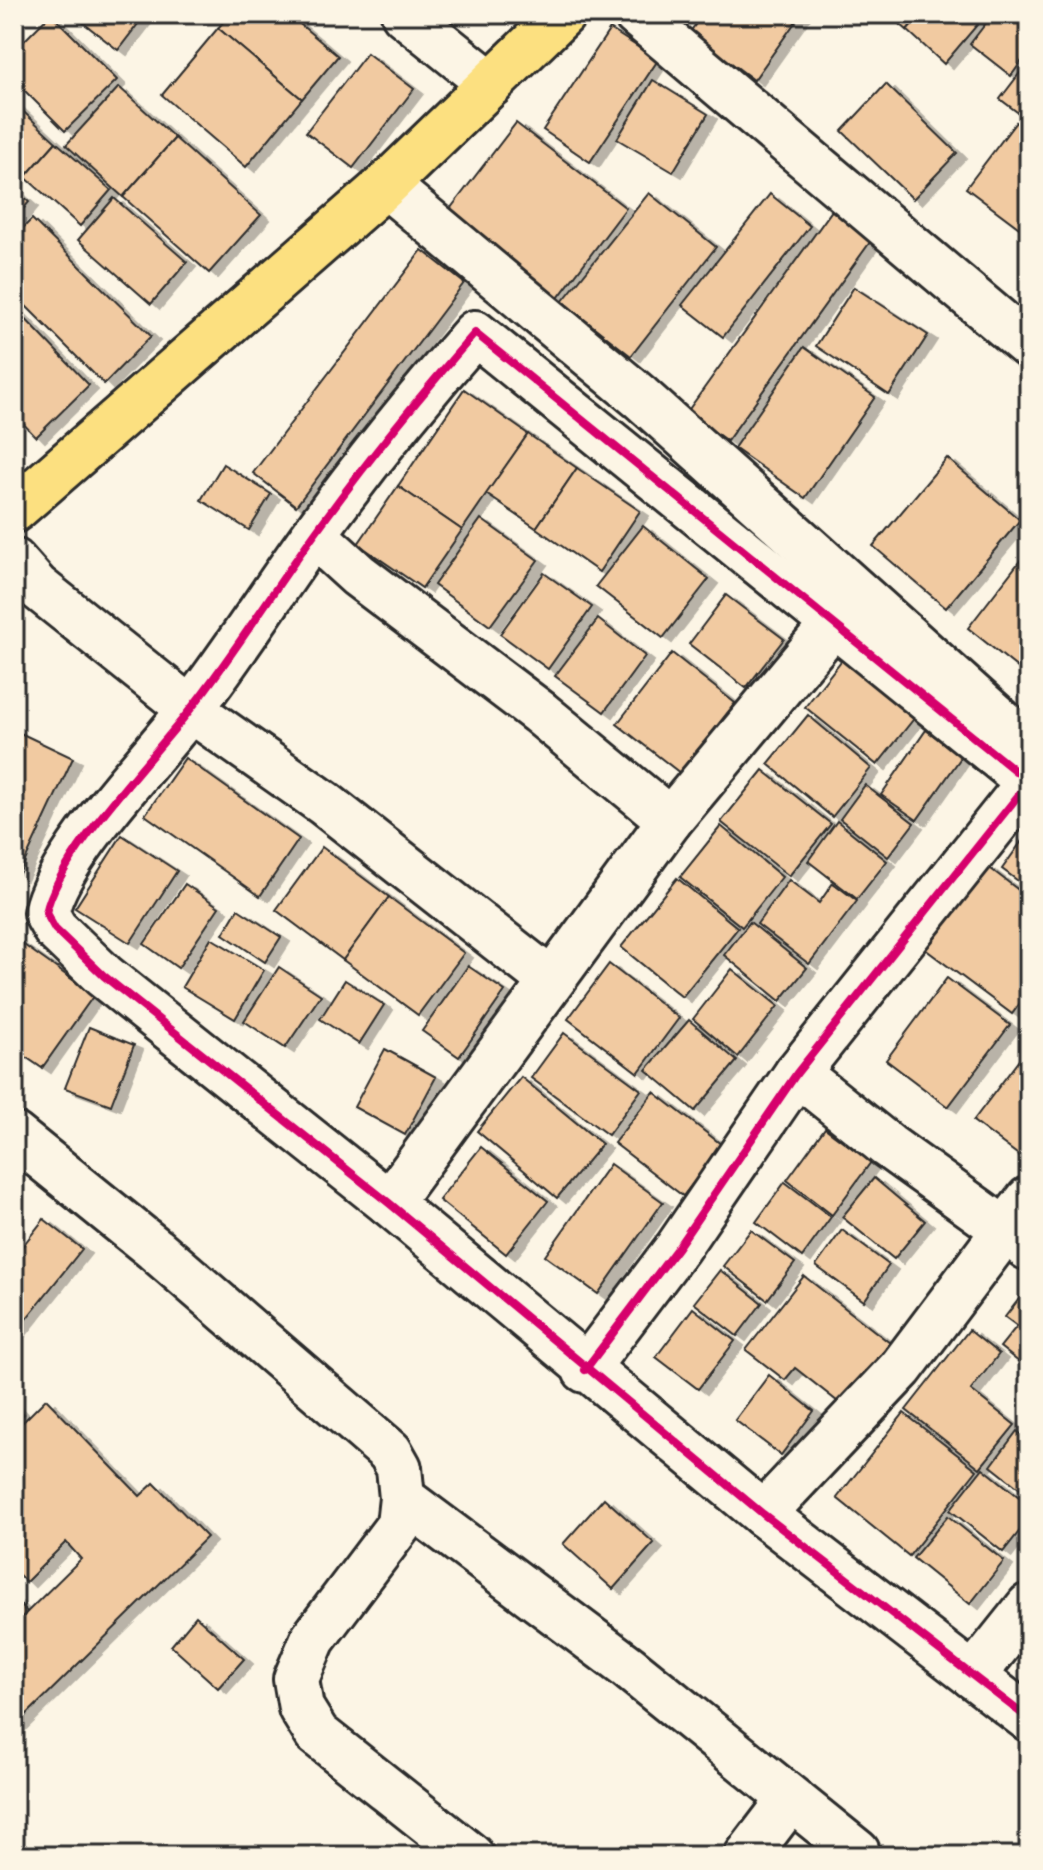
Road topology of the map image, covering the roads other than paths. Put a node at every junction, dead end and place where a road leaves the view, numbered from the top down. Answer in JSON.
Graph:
{"nodes":[{"id":1,"x":404,"y":14,"type":"edge"},
{"id":2,"x":563,"y":14,"type":"edge"},
{"id":3,"x":636,"y":14,"type":"edge"},
{"id":4,"x":491,"y":84,"type":"junction"},
{"id":5,"x":386,"y":185,"type":"junction"},
{"id":6,"x":1029,"y":346,"type":"edge"},
{"id":7,"x":14,"y":510,"type":"edge"},
{"id":8,"x":314,"y":535,"type":"junction"},
{"id":9,"x":14,"y":561,"type":"edge"},
{"id":10,"x":835,"y":622,"type":"junction"},
{"id":11,"x":190,"y":709,"type":"junction"},
{"id":12,"x":1029,"y":746,"type":"edge"},
{"id":13,"x":670,"y":820,"type":"junction"},
{"id":14,"x":550,"y":980,"type":"junction"},
{"id":15,"x":797,"y":1073,"type":"junction"},
{"id":16,"x":14,"y":1135,"type":"edge"},
{"id":17,"x":389,"y":1203,"type":"junction"},
{"id":18,"x":1021,"y":1226,"type":"edge"},
{"id":19,"x":585,"y":1370,"type":"junction"},
{"id":20,"x":402,"y":1498,"type":"junction"},
{"id":21,"x":763,"y":1514,"type":"junction"},
{"id":22,"x":1029,"y":1606,"type":"edge"},
{"id":23,"x":973,"y":1676,"type":"junction"},
{"id":24,"x":1025,"y":1708,"type":"edge"},
{"id":25,"x":789,"y":1801,"type":"junction"},
{"id":26,"x":857,"y":1852,"type":"dead end"},
{"id":27,"x":471,"y":1856,"type":"edge"},
{"id":28,"x":747,"y":1856,"type":"edge"}],
"edges":[{"from":1,"to":4,"type":"street"},
{"from":2,"to":4,"type":"main road"},
{"from":3,"to":6,"type":"street"},
{"from":4,"to":5,"type":"main road"},
{"from":5,"to":7,"type":"main road"},
{"from":5,"to":12,"type":"street"},
{"from":8,"to":10,"type":"street"},
{"from":8,"to":11,"type":"street"},
{"from":8,"to":13,"type":"street"},
{"from":9,"to":11,"type":"street"},
{"from":10,"to":13,"type":"street"},
{"from":10,"to":15,"type":"street"},
{"from":11,"to":14,"type":"street"},
{"from":11,"to":17,"type":"street"},
{"from":13,"to":14,"type":"street"},
{"from":14,"to":17,"type":"street"},
{"from":15,"to":18,"type":"street"},
{"from":15,"to":19,"type":"street"},
{"from":16,"to":20,"type":"street"},
{"from":17,"to":19,"type":"street"},
{"from":18,"to":21,"type":"street"},
{"from":19,"to":21,"type":"street"},
{"from":20,"to":25,"type":"street"},
{"from":20,"to":27,"type":"street"},
{"from":21,"to":23,"type":"street"},
{"from":22,"to":23,"type":"street"},
{"from":23,"to":24,"type":"street"},
{"from":25,"to":26,"type":"street"},
{"from":25,"to":28,"type":"street"}]}
